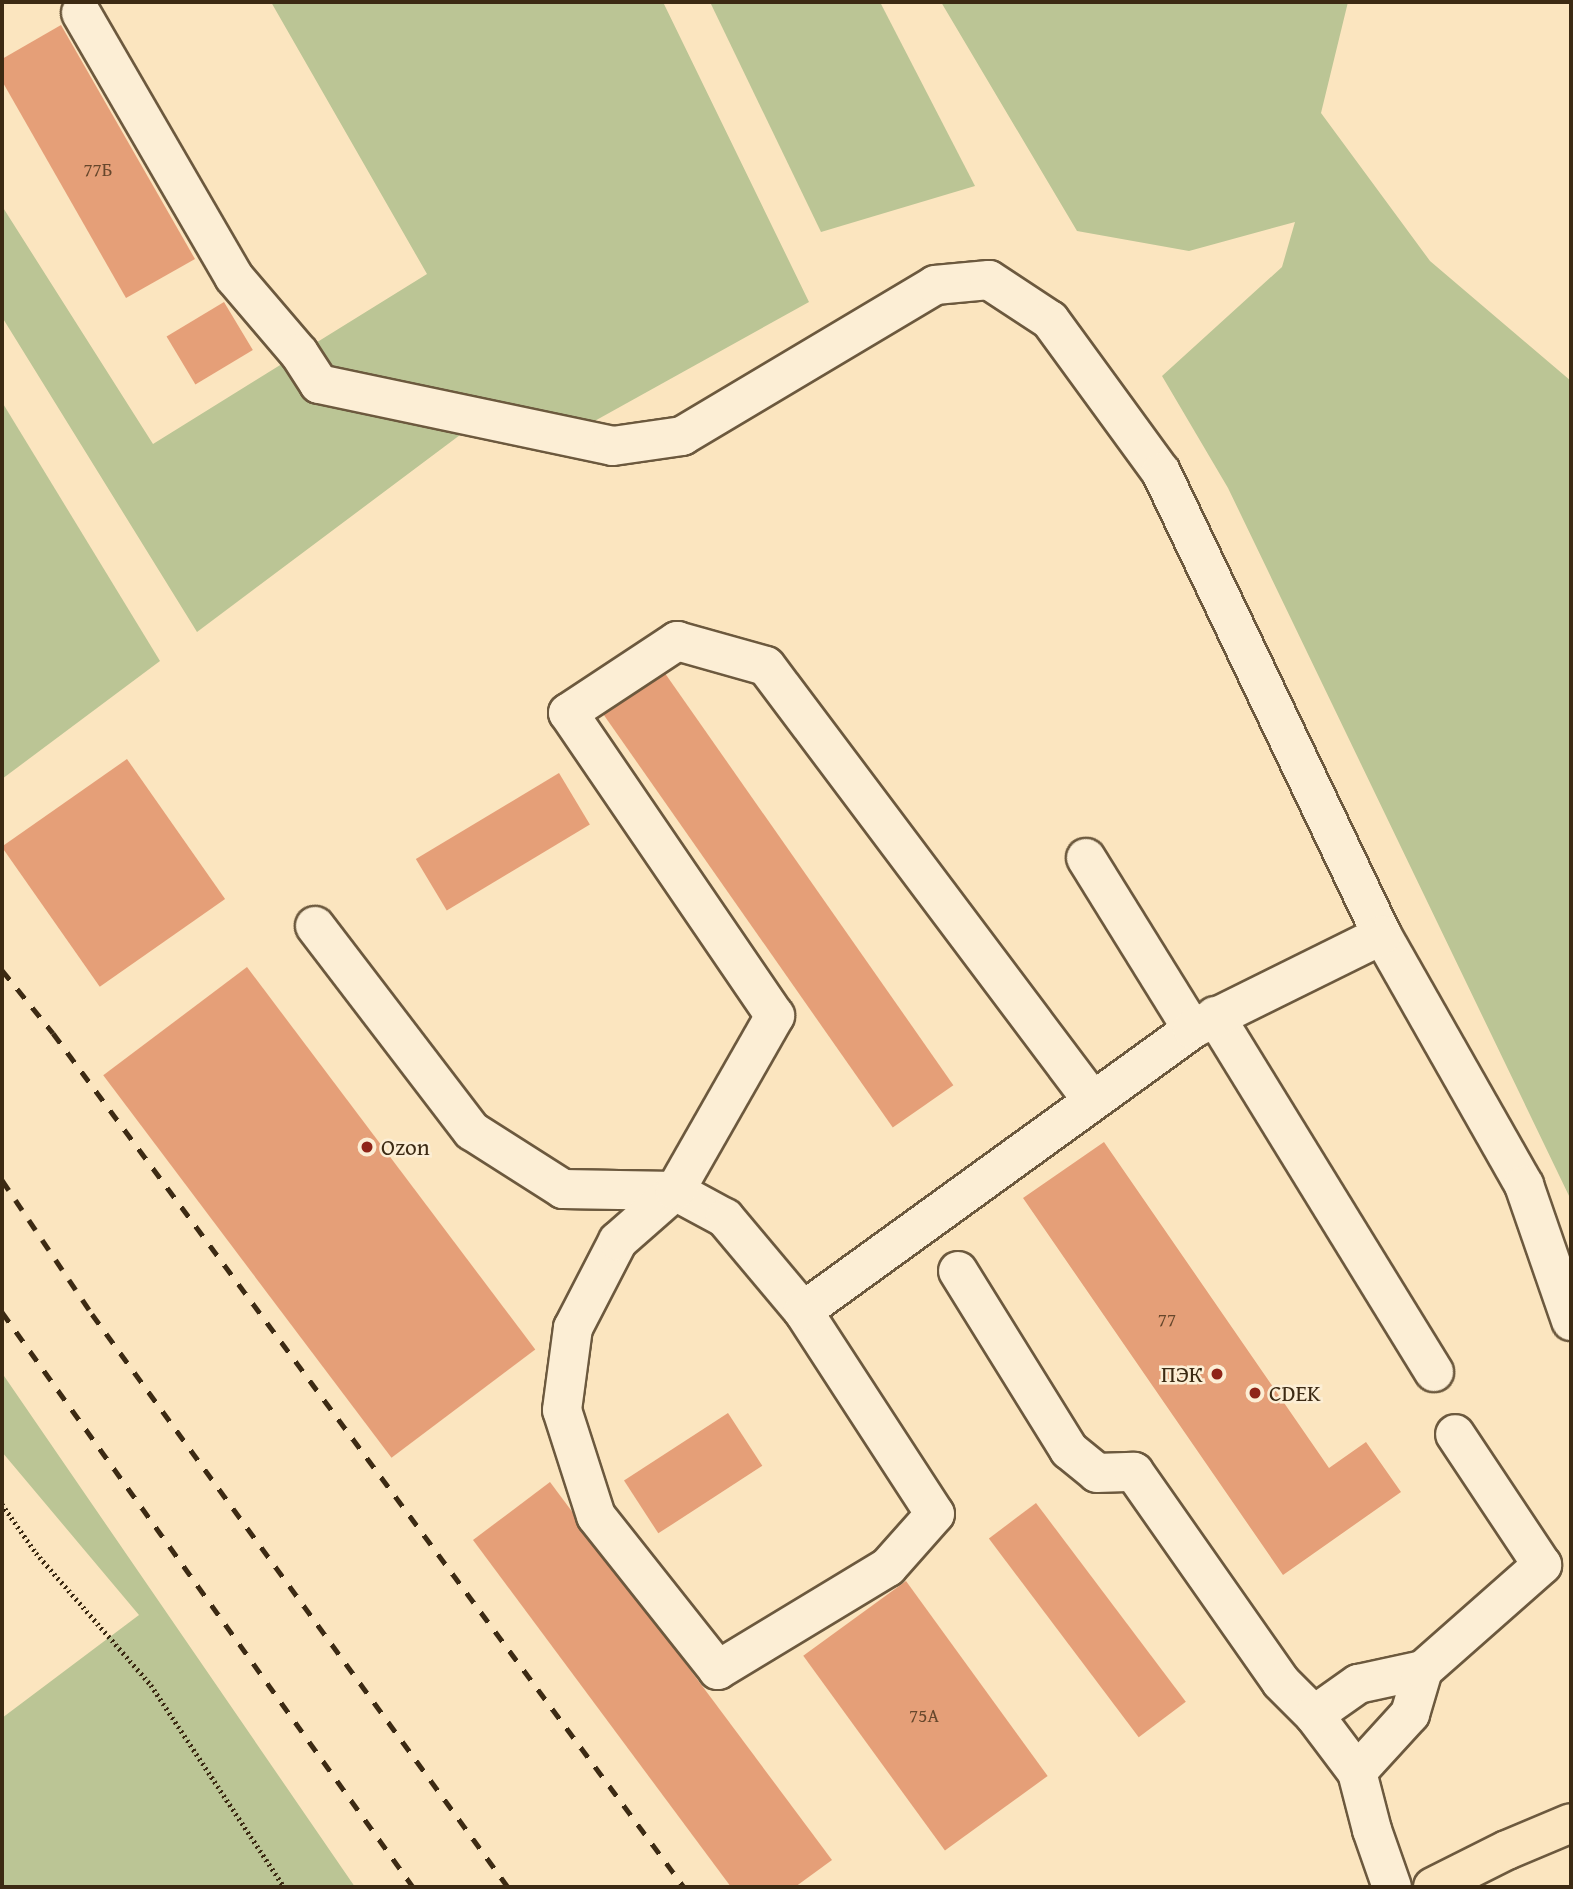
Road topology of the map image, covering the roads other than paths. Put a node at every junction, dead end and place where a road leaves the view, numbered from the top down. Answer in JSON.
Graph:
{"nodes":[{"id":1,"x":81,"y":13,"type":"dead end"},
{"id":2,"x":1086,"y":858,"type":"dead end"},
{"id":3,"x":315,"y":926,"type":"dead end"},
{"id":4,"x":1382,"y":935,"type":"junction"},
{"id":5,"x":1203,"y":1022,"type":"junction"},
{"id":6,"x":1093,"y":1100,"type":"junction"},
{"id":7,"x":675,"y":1191,"type":"junction"},
{"id":8,"x":958,"y":1271,"type":"dead end"},
{"id":9,"x":803,"y":1311,"type":"junction"},
{"id":10,"x":1571,"y":1321,"type":"edge"},
{"id":11,"x":1434,"y":1372,"type":"dead end"},
{"id":12,"x":1455,"y":1434,"type":"dead end"},
{"id":13,"x":1423,"y":1670,"type":"junction"},
{"id":14,"x":1314,"y":1715,"type":"junction"},
{"id":15,"x":1357,"y":1772,"type":"junction"},
{"id":16,"x":1571,"y":1823,"type":"edge"},
{"id":17,"x":1392,"y":1887,"type":"edge"},
{"id":18,"x":1433,"y":1887,"type":"edge"}],
"edges":[{"from":1,"to":4,"type":"street"},
{"from":2,"to":5,"type":"street"},
{"from":3,"to":7,"type":"street"},
{"from":4,"to":5,"type":"street"},
{"from":4,"to":10,"type":"street"},
{"from":5,"to":6,"type":"street"},
{"from":5,"to":11,"type":"street"},
{"from":6,"to":7,"type":"street"},
{"from":6,"to":9,"type":"street"},
{"from":7,"to":9,"type":"street"},
{"from":7,"to":9,"type":"street"},
{"from":8,"to":14,"type":"street"},
{"from":12,"to":13,"type":"street"},
{"from":13,"to":14,"type":"street"},
{"from":13,"to":15,"type":"street"},
{"from":14,"to":15,"type":"street"},
{"from":15,"to":17,"type":"street"},
{"from":16,"to":18,"type":"main road"}]}
